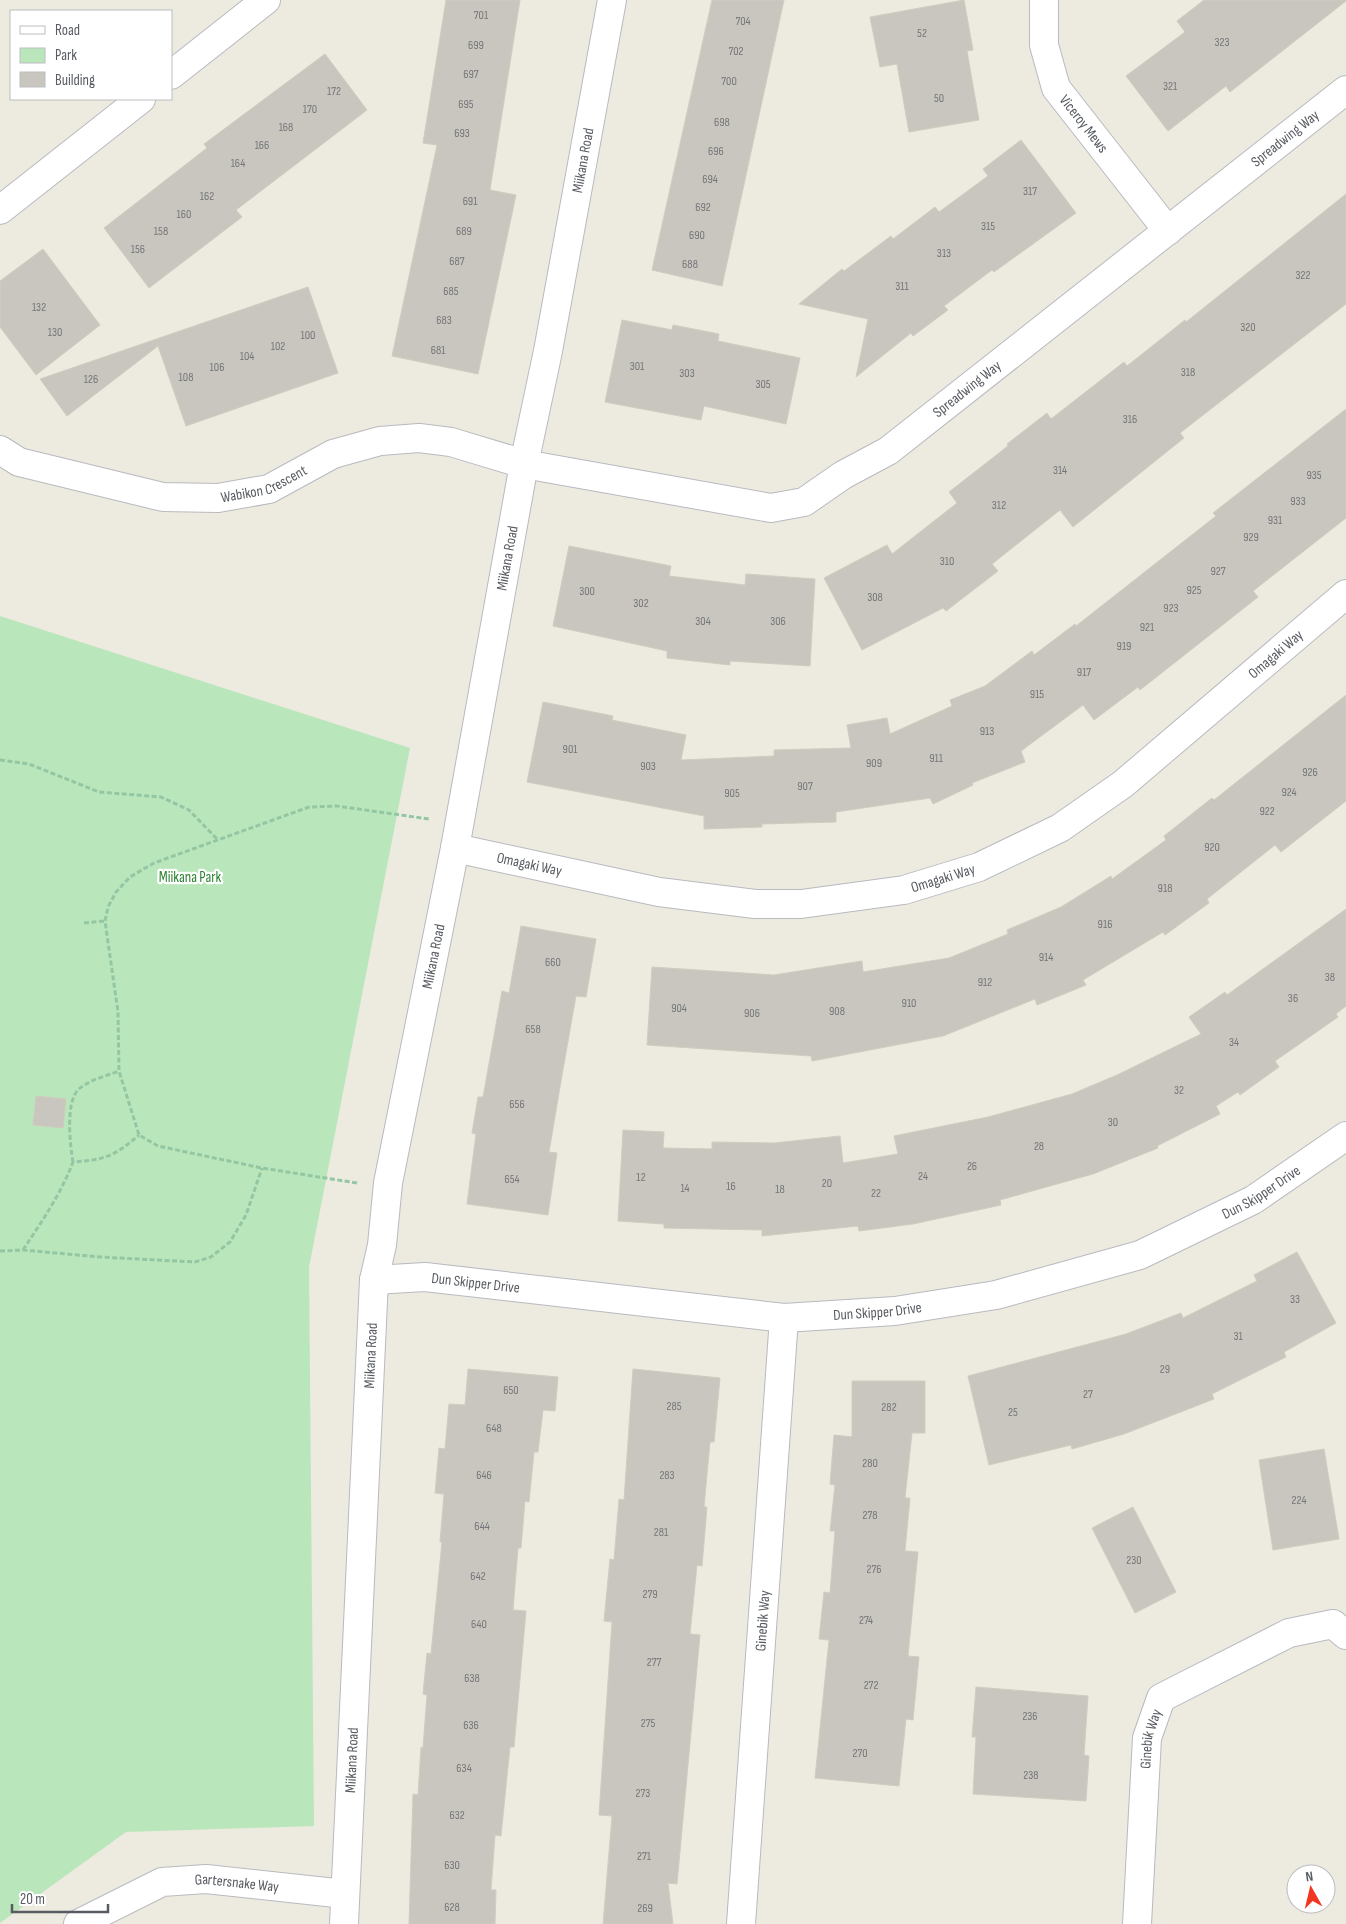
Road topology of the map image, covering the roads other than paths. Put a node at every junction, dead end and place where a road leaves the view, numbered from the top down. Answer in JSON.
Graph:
{"nodes":[{"id":1,"x":266,"y":0,"type":"edge"},
{"id":2,"x":612,"y":0,"type":"edge"},
{"id":3,"x":1044,"y":0,"type":"edge"},
{"id":4,"x":172,"y":73,"type":"edge"},
{"id":5,"x":1346,"y":90,"type":"edge"},
{"id":6,"x":140,"y":100,"type":"edge"},
{"id":7,"x":0,"y":210,"type":"edge"},
{"id":8,"x":1168,"y":230,"type":"junction"},
{"id":9,"x":0,"y":450,"type":"edge"},
{"id":10,"x":524,"y":464,"type":"junction"},
{"id":11,"x":1346,"y":594,"type":"edge"},
{"id":12,"x":455,"y":848,"type":"junction"},
{"id":13,"x":1346,"y":1136,"type":"edge"},
{"id":14,"x":374,"y":1280,"type":"junction"},
{"id":15,"x":784,"y":1318,"type":"junction"},
{"id":16,"x":1346,"y":1635,"type":"edge"},
{"id":17,"x":345,"y":1894,"type":"junction"},
{"id":18,"x":78,"y":1924,"type":"edge"},
{"id":19,"x":344,"y":1924,"type":"edge"},
{"id":20,"x":741,"y":1924,"type":"edge"},
{"id":21,"x":1137,"y":1924,"type":"edge"}],
"edges":[{"from":1,"to":4,"type":"street"},
{"from":2,"to":10,"type":"street","name":"Miikana Road"},
{"from":3,"to":8,"type":"street","name":"Viceroy Mews"},
{"from":5,"to":8,"type":"street","name":"Spreadwing Way"},
{"from":6,"to":7,"type":"street"},
{"from":8,"to":10,"type":"street","name":"Spreadwing Way"},
{"from":9,"to":10,"type":"street","name":"Wabikon Crescent"},
{"from":10,"to":12,"type":"street","name":"Miikana Road"},
{"from":11,"to":12,"type":"street","name":"Omagaki Way"},
{"from":12,"to":14,"type":"street","name":"Miikana Road"},
{"from":13,"to":15,"type":"street","name":"Dun Skipper Drive"},
{"from":14,"to":15,"type":"street","name":"Dun Skipper Drive"},
{"from":14,"to":17,"type":"street","name":"Miikana Road"},
{"from":15,"to":20,"type":"street","name":"Ginebik Way"},
{"from":16,"to":21,"type":"street","name":"Ginebik Way"},
{"from":17,"to":18,"type":"street","name":"Gartersnake Way"},
{"from":17,"to":19,"type":"street","name":"Miikana Road"}]}
